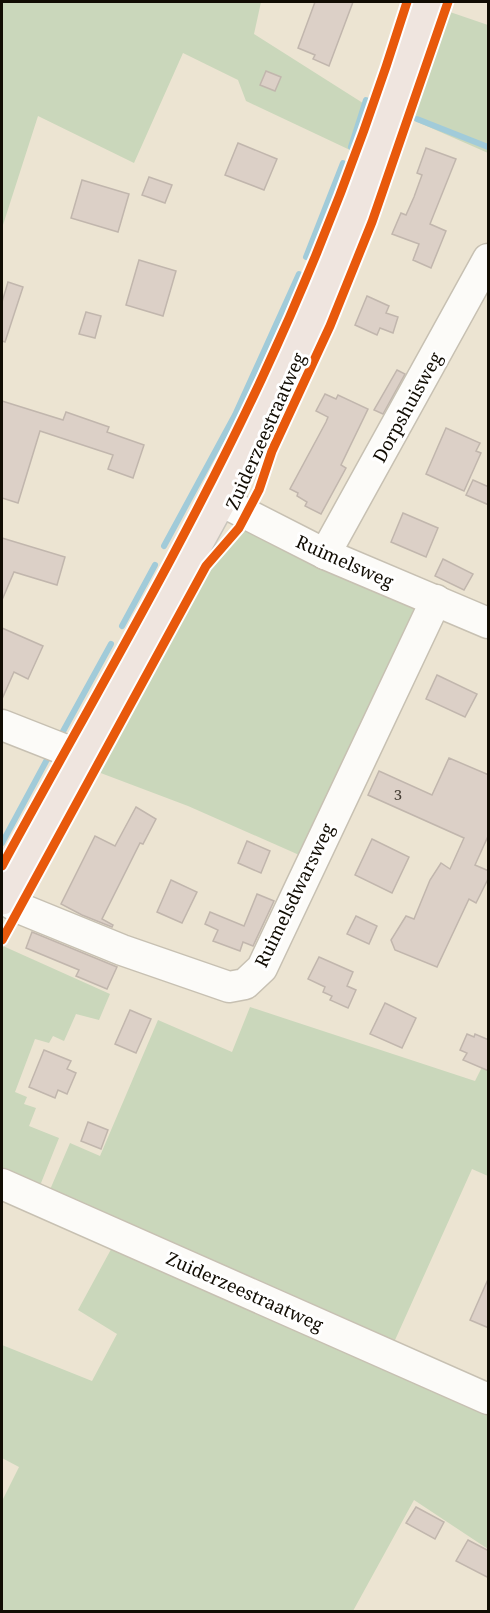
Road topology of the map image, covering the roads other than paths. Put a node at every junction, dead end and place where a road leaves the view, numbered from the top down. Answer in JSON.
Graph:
{"nodes":[{"id":1,"x":428,"y":2,"type":"edge"},
{"id":2,"x":489,"y":260,"type":"edge"},
{"id":3,"x":221,"y":501,"type":"junction"},
{"id":4,"x":325,"y":554,"type":"junction"},
{"id":5,"x":436,"y":600,"type":"junction"},
{"id":6,"x":489,"y":623,"type":"edge"},
{"id":7,"x":2,"y":725,"type":"edge"},
{"id":8,"x":81,"y":756,"type":"junction"},
{"id":9,"x":2,"y":898,"type":"edge"},
{"id":10,"x":2,"y":1184,"type":"edge"},
{"id":11,"x":489,"y":1399,"type":"edge"}],
"edges":[{"from":1,"to":3,"type":"main road","name":"Zuiderzeestraatweg"},
{"from":2,"to":4,"type":"street","name":"Dorpshuisweg"},
{"from":3,"to":4,"type":"street","name":"Ruimelsweg"},
{"from":3,"to":8,"type":"main road","name":"Zuiderzeestraatweg"},
{"from":4,"to":5,"type":"street","name":"Ruimelsweg"},
{"from":5,"to":6,"type":"street","name":"Ruimelsweg"},
{"from":5,"to":9,"type":"street","name":"Ruimelsdwarsweg"},
{"from":7,"to":8,"type":"street"},
{"from":8,"to":9,"type":"main road","name":"Zuiderzeestraatweg"},
{"from":10,"to":11,"type":"street","name":"Zuiderzeestraatweg"}]}
